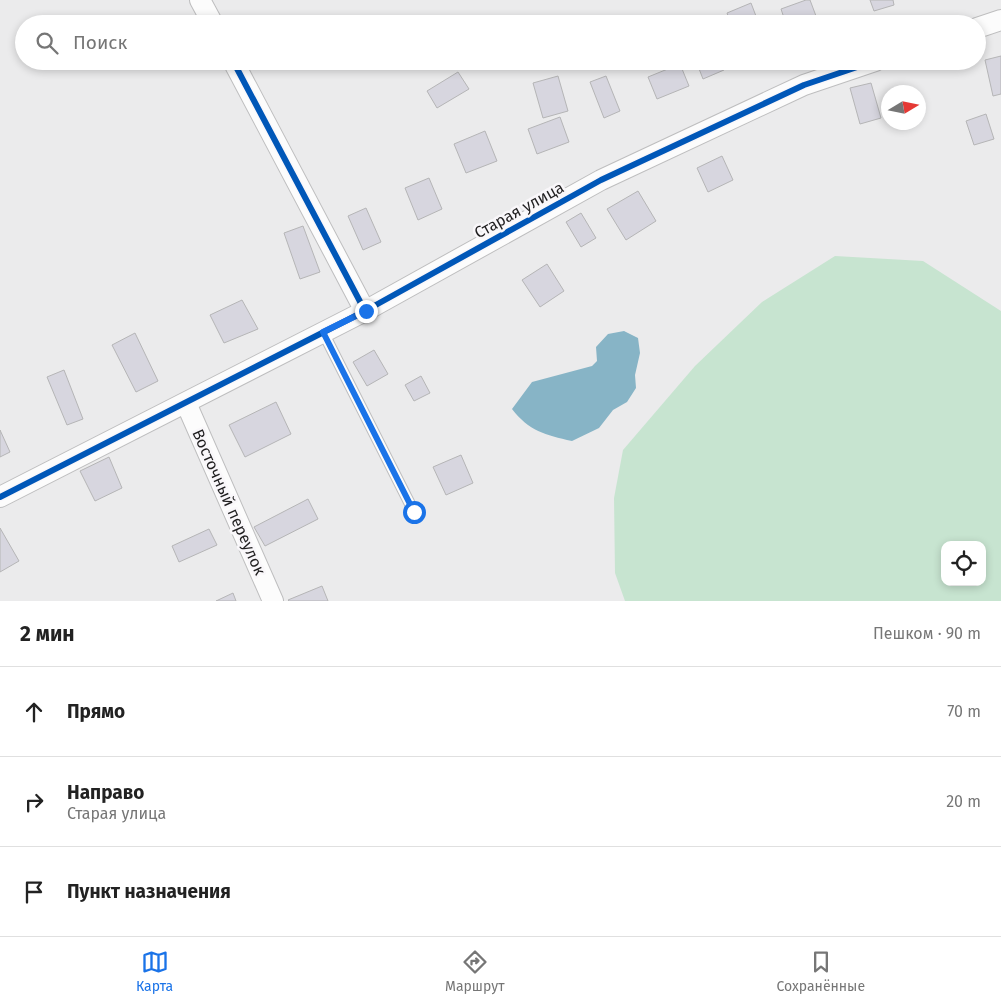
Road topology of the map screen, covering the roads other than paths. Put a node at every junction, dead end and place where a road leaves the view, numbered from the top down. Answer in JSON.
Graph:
{"nodes":[{"id":1,"x":200,"y":0,"type":"edge"},
{"id":2,"x":208,"y":15,"type":"edge"},
{"id":3,"x":1001,"y":20,"type":"edge"},
{"id":4,"x":986,"y":25,"type":"edge"},
{"id":5,"x":238,"y":70,"type":"edge"},
{"id":6,"x":847,"y":70,"type":"edge"},
{"id":7,"x":366,"y":311,"type":"junction"},
{"id":8,"x":323,"y":332,"type":"junction"},
{"id":9,"x":186,"y":403,"type":"junction"},
{"id":10,"x":0,"y":497,"type":"edge"},
{"id":11,"x":414,"y":512,"type":"dead end"},
{"id":12,"x":272,"y":601,"type":"edge"}],
"edges":[{"from":1,"to":2,"type":"street"},
{"from":3,"to":4,"type":"street"},
{"from":5,"to":7,"type":"street"},
{"from":6,"to":7,"type":"street","name":"Старая улица"},
{"from":7,"to":8,"type":"street","name":"Старая улица"},
{"from":8,"to":9,"type":"street","name":"Старая улица"},
{"from":8,"to":11,"type":"lane"},
{"from":9,"to":10,"type":"street","name":"Старая улица"},
{"from":9,"to":12,"type":"street","name":"Восточный переулок"}]}
